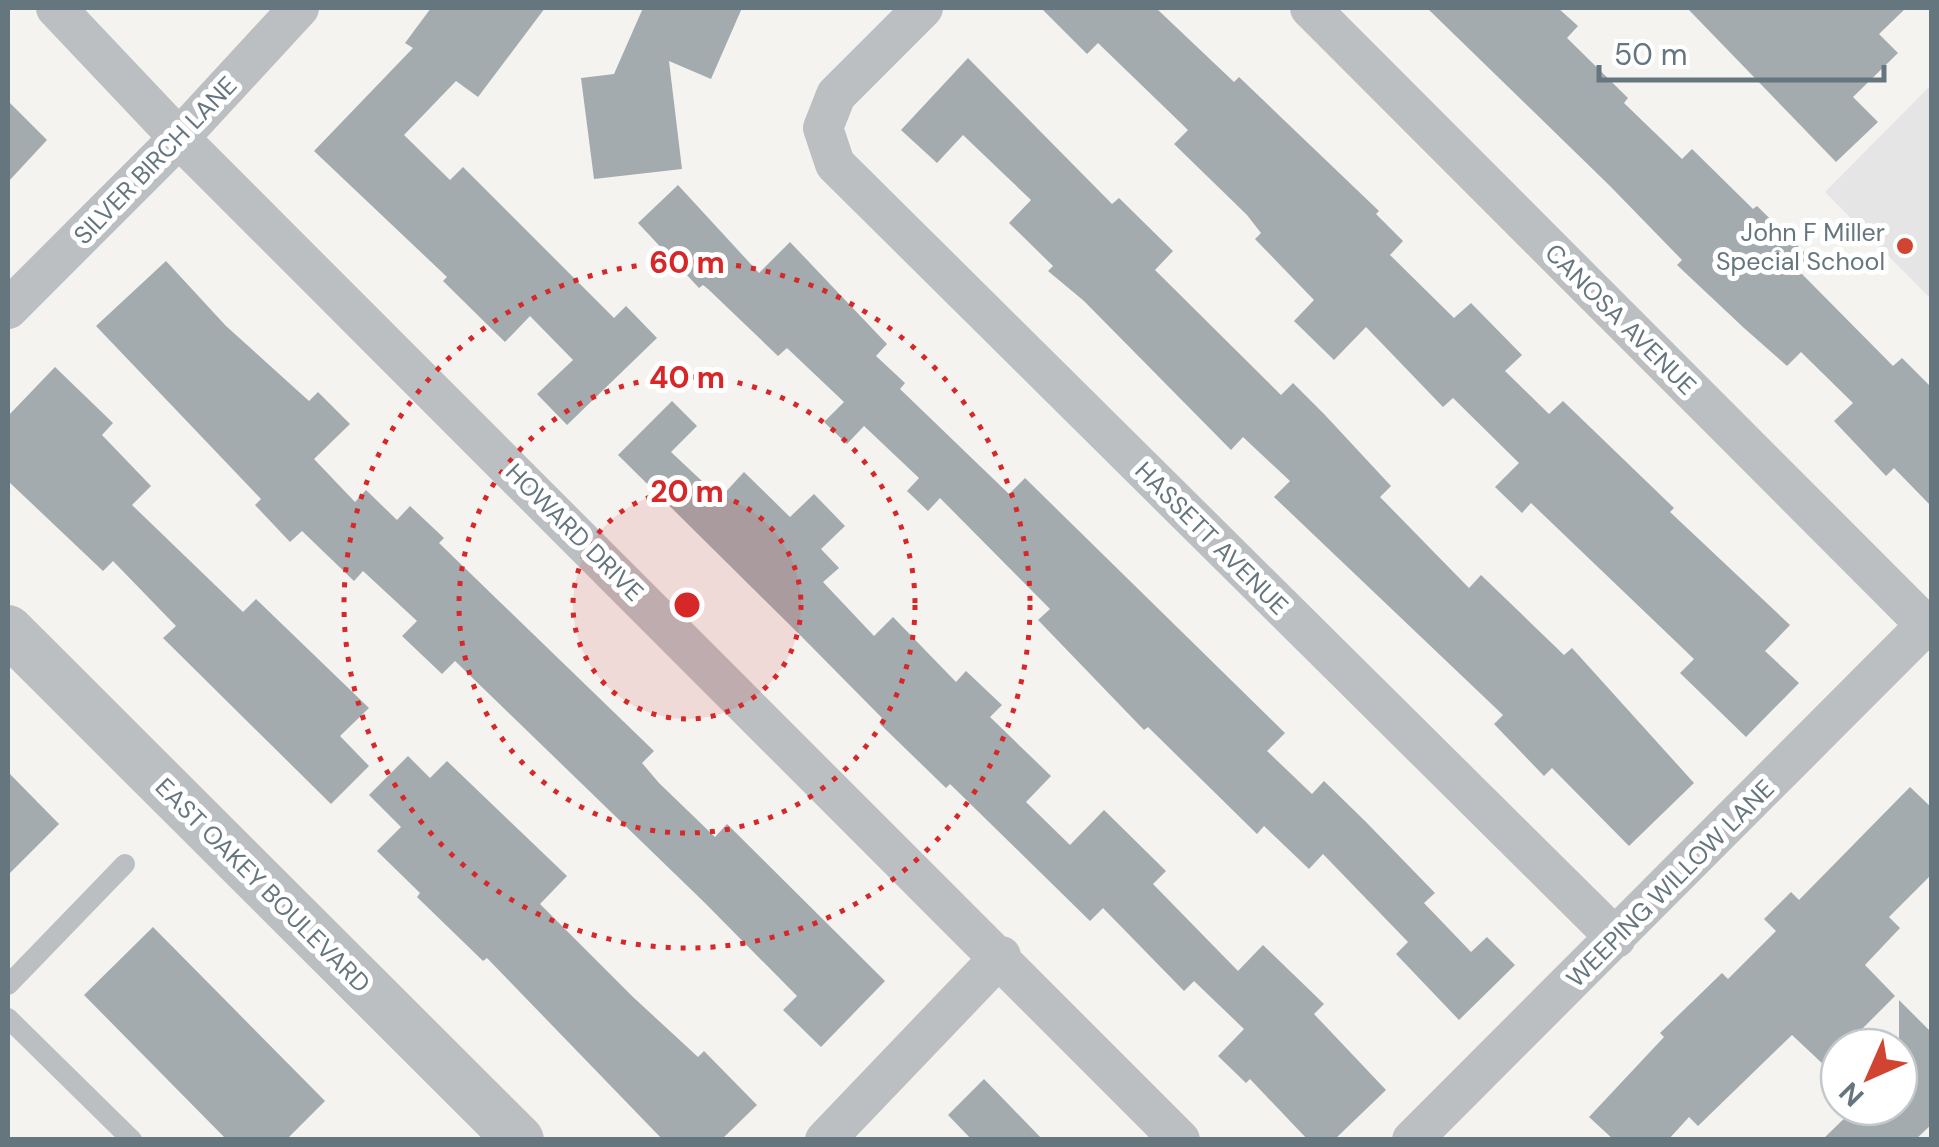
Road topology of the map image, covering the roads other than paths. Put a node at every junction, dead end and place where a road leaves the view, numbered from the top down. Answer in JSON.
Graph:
{"nodes":[{"id":1,"x":56,"y":8,"type":"edge"},
{"id":2,"x":300,"y":8,"type":"edge"},
{"id":3,"x":923,"y":8,"type":"edge"},
{"id":4,"x":1310,"y":8,"type":"edge"},
{"id":5,"x":179,"y":138,"type":"junction"},
{"id":6,"x":8,"y":309,"type":"edge"},
{"id":7,"x":1929,"y":628,"type":"edge"},
{"id":8,"x":8,"y":630,"type":"edge"},
{"id":9,"x":125,"y":864,"type":"dead end"},
{"id":10,"x":1616,"y":938,"type":"junction"},
{"id":11,"x":1001,"y":956,"type":"junction"},
{"id":12,"x":8,"y":985,"type":"edge"},
{"id":13,"x":8,"y":1018,"type":"edge"},
{"id":14,"x":132,"y":1140,"type":"edge"},
{"id":15,"x":519,"y":1140,"type":"edge"},
{"id":16,"x":825,"y":1140,"type":"edge"},
{"id":17,"x":1180,"y":1140,"type":"edge"},
{"id":18,"x":1412,"y":1140,"type":"edge"}],
"edges":[{"from":1,"to":5,"type":"street","name":"HOWARD DRIVE"},
{"from":2,"to":5,"type":"street","name":"SILVER BIRCH LANE"},
{"from":3,"to":10,"type":"street","name":"HASSETT AVENUE"},
{"from":4,"to":7,"type":"street","name":"CANOSA AVENUE"},
{"from":5,"to":6,"type":"street","name":"SILVER BIRCH LANE"},
{"from":5,"to":11,"type":"street","name":"HOWARD DRIVE"},
{"from":7,"to":10,"type":"street","name":"WEEPING WILLOW LANE"},
{"from":8,"to":15,"type":"street","name":"EAST OAKEY BOULEVARD"},
{"from":9,"to":12,"type":"lane"},
{"from":10,"to":18,"type":"street","name":"WEEPING WILLOW LANE"},
{"from":11,"to":16,"type":"street"},
{"from":11,"to":17,"type":"street","name":"HOWARD DRIVE"},
{"from":13,"to":14,"type":"lane"}]}
